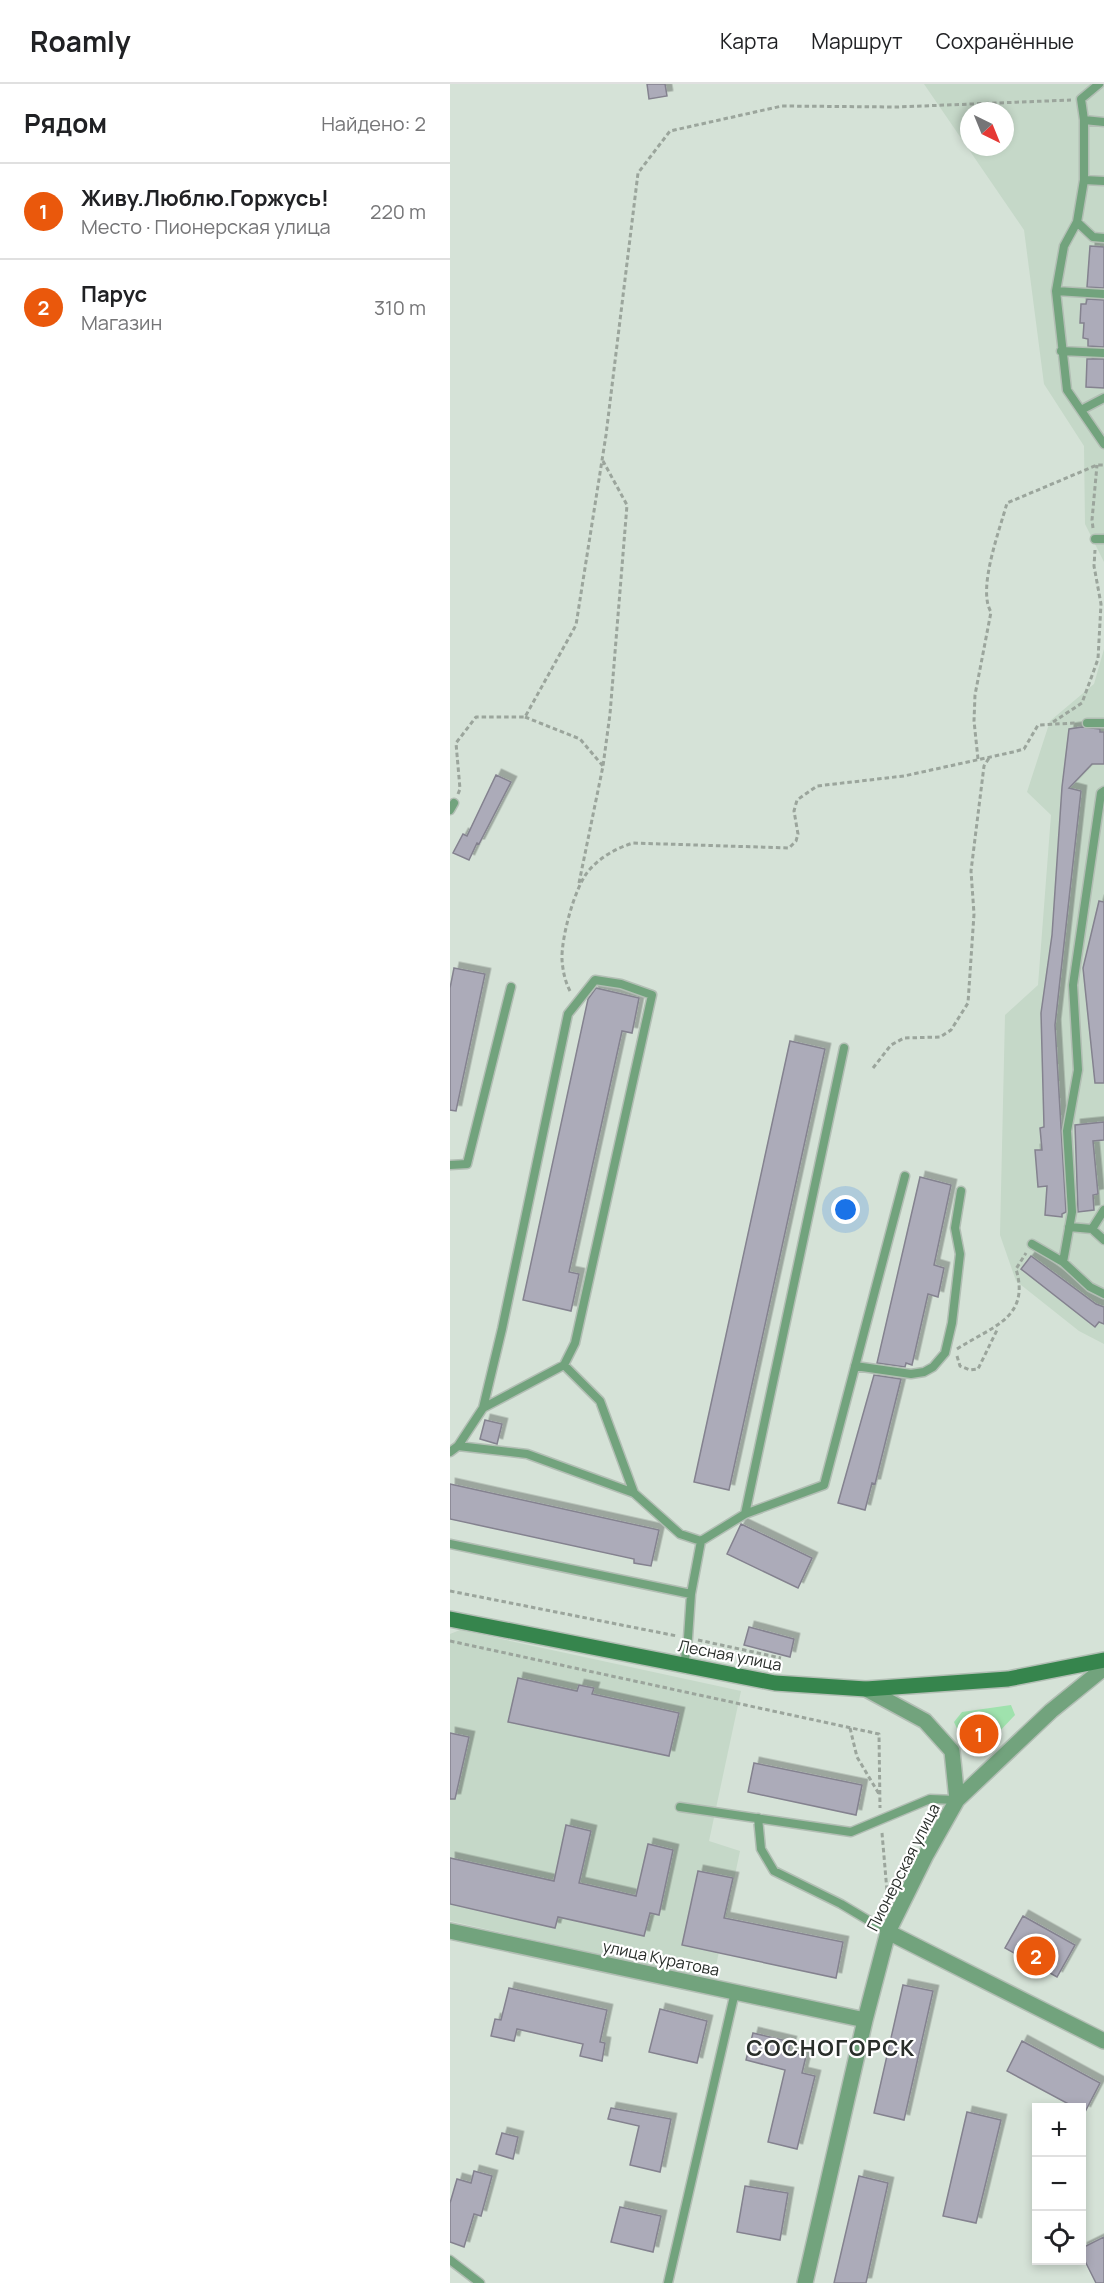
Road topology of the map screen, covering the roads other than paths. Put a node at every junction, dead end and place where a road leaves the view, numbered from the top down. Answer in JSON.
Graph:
{"nodes":[{"id":1,"x":1099,"y":84,"type":"edge"},
{"id":2,"x":1084,"y":120,"type":"junction"},
{"id":3,"x":1104,"y":122,"type":"edge"},
{"id":4,"x":1084,"y":180,"type":"junction"},
{"id":5,"x":1104,"y":181,"type":"edge"},
{"id":6,"x":1077,"y":222,"type":"junction"},
{"id":7,"x":1104,"y":238,"type":"edge"},
{"id":8,"x":1056,"y":291,"type":"junction"},
{"id":9,"x":1104,"y":294,"type":"edge"},
{"id":10,"x":1061,"y":351,"type":"junction"},
{"id":11,"x":1104,"y":353,"type":"edge"},
{"id":12,"x":1104,"y":398,"type":"edge"},
{"id":13,"x":1081,"y":410,"type":"junction"},
{"id":14,"x":1104,"y":444,"type":"edge"},
{"id":15,"x":1087,"y":723,"type":"road end"},
{"id":16,"x":1104,"y":723,"type":"edge"},
{"id":17,"x":1104,"y":791,"type":"edge"},
{"id":18,"x":511,"y":987,"type":"dead end"},
{"id":19,"x":844,"y":1048,"type":"dead end"},
{"id":20,"x":450,"y":1166,"type":"edge"},
{"id":21,"x":905,"y":1176,"type":"dead end"},
{"id":22,"x":961,"y":1191,"type":"dead end"},
{"id":23,"x":1104,"y":1210,"type":"edge"},
{"id":24,"x":1069,"y":1227,"type":"junction"},
{"id":25,"x":1092,"y":1230,"type":"junction"},
{"id":26,"x":1104,"y":1240,"type":"edge"},
{"id":27,"x":1032,"y":1244,"type":"road end"},
{"id":28,"x":1063,"y":1262,"type":"junction"},
{"id":29,"x":1104,"y":1294,"type":"edge"},
{"id":30,"x":564,"y":1365,"type":"junction"},
{"id":31,"x":855,"y":1366,"type":"junction"},
{"id":32,"x":483,"y":1408,"type":"junction"},
{"id":33,"x":454,"y":1449,"type":"edge"},
{"id":34,"x":634,"y":1492,"type":"junction"},
{"id":35,"x":745,"y":1514,"type":"junction"},
{"id":36,"x":700,"y":1541,"type":"junction"},
{"id":37,"x":450,"y":1544,"type":"edge"},
{"id":38,"x":691,"y":1594,"type":"junction"},
{"id":39,"x":450,"y":1618,"type":"edge"},
{"id":40,"x":1104,"y":1660,"type":"edge"},
{"id":41,"x":684,"y":1665,"type":"junction"},
{"id":42,"x":1104,"y":1668,"type":"edge"},
{"id":43,"x":867,"y":1689,"type":"junction"},
{"id":44,"x":957,"y":1800,"type":"junction"},
{"id":45,"x":680,"y":1807,"type":"dead end"},
{"id":46,"x":758,"y":1818,"type":"junction"},
{"id":47,"x":450,"y":1931,"type":"edge"},
{"id":48,"x":888,"y":1932,"type":"junction"},
{"id":49,"x":735,"y":1992,"type":"junction"},
{"id":50,"x":865,"y":2020,"type":"junction"},
{"id":51,"x":1104,"y":2041,"type":"edge"},
{"id":52,"x":450,"y":2260,"type":"edge"},
{"id":53,"x":480,"y":2283,"type":"edge"},
{"id":54,"x":668,"y":2283,"type":"edge"},
{"id":55,"x":805,"y":2283,"type":"edge"}],
"edges":[{"from":1,"to":2,"type":"lane"},
{"from":2,"to":3,"type":"lane"},
{"from":2,"to":4,"type":"lane"},
{"from":4,"to":5,"type":"lane"},
{"from":4,"to":6,"type":"lane"},
{"from":6,"to":7,"type":"lane"},
{"from":6,"to":8,"type":"lane"},
{"from":8,"to":9,"type":"lane"},
{"from":8,"to":10,"type":"lane"},
{"from":10,"to":11,"type":"lane"},
{"from":10,"to":13,"type":"lane"},
{"from":12,"to":13,"type":"lane"},
{"from":13,"to":14,"type":"lane"},
{"from":15,"to":16,"type":"lane"},
{"from":17,"to":24,"type":"lane"},
{"from":18,"to":20,"type":"lane"},
{"from":19,"to":35,"type":"lane"},
{"from":21,"to":31,"type":"lane"},
{"from":22,"to":31,"type":"lane"},
{"from":23,"to":25,"type":"lane"},
{"from":24,"to":25,"type":"lane"},
{"from":24,"to":28,"type":"lane"},
{"from":25,"to":26,"type":"lane"},
{"from":27,"to":28,"type":"lane"},
{"from":28,"to":29,"type":"lane"},
{"from":30,"to":32,"type":"lane"},
{"from":30,"to":32,"type":"lane"},
{"from":30,"to":34,"type":"lane"},
{"from":31,"to":35,"type":"lane"},
{"from":32,"to":33,"type":"lane"},
{"from":33,"to":34,"type":"lane"},
{"from":34,"to":36,"type":"lane"},
{"from":35,"to":36,"type":"lane"},
{"from":36,"to":38,"type":"lane"},
{"from":37,"to":38,"type":"lane"},
{"from":38,"to":41,"type":"lane"},
{"from":39,"to":41,"type":"main road","name":"Лесная улица"},
{"from":40,"to":43,"type":"main road","name":"Лесная улица"},
{"from":41,"to":43,"type":"main road","name":"Лесная улица"},
{"from":42,"to":44,"type":"street","name":"Пионерская улица"},
{"from":43,"to":44,"type":"street"},
{"from":44,"to":46,"type":"lane"},
{"from":44,"to":48,"type":"street","name":"Пионерская улица"},
{"from":45,"to":46,"type":"lane"},
{"from":46,"to":48,"type":"lane"},
{"from":47,"to":49,"type":"street","name":"улица Куратова"},
{"from":48,"to":50,"type":"street","name":"Пионерская улица"},
{"from":48,"to":51,"type":"street"},
{"from":49,"to":50,"type":"street","name":"улица Куратова"},
{"from":49,"to":54,"type":"lane"},
{"from":50,"to":55,"type":"street","name":"Пионерская улица"},
{"from":52,"to":53,"type":"lane"}]}
